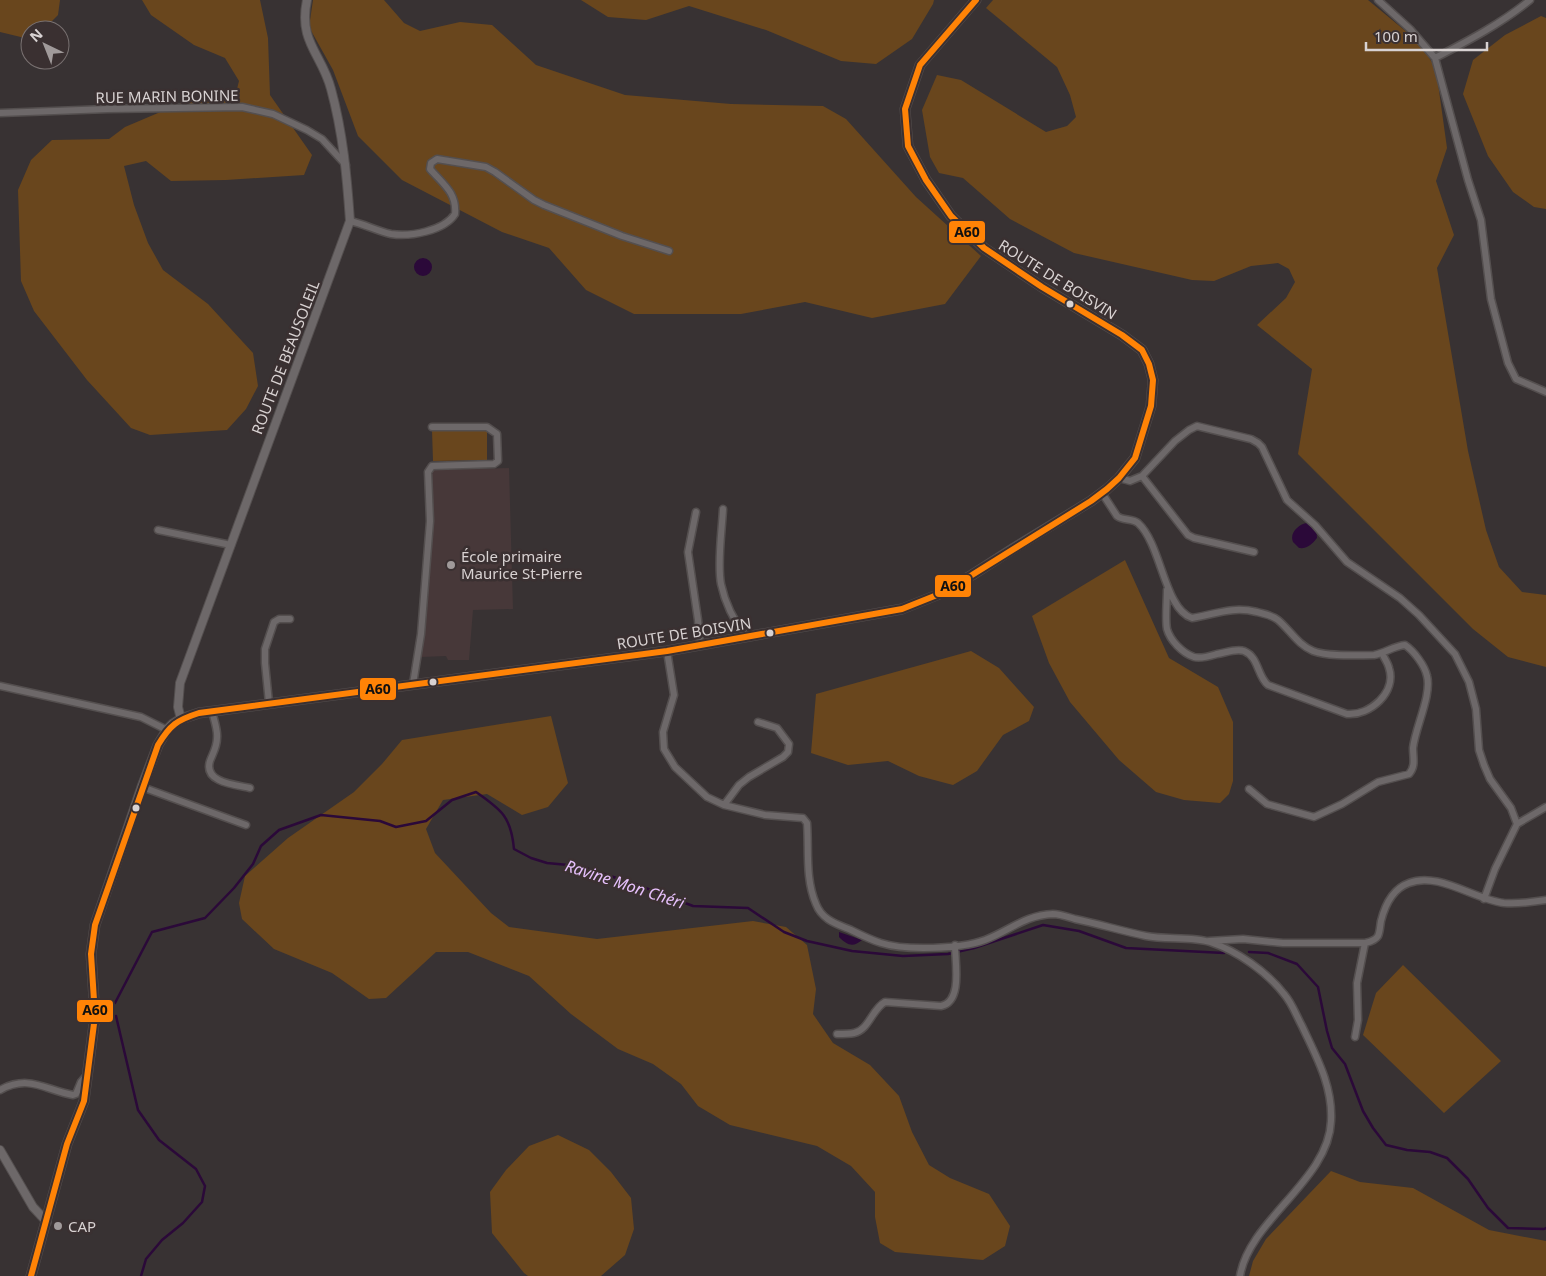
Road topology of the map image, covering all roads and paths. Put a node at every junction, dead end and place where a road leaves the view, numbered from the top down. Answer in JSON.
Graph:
{"nodes":[{"id":1,"x":306,"y":0,"type":"edge"},
{"id":2,"x":976,"y":0,"type":"edge"},
{"id":3,"x":1378,"y":0,"type":"edge"},
{"id":4,"x":1530,"y":0,"type":"edge"},
{"id":5,"x":1435,"y":58,"type":"junction"},
{"id":6,"x":0,"y":113,"type":"edge"},
{"id":7,"x":346,"y":165,"type":"junction"},
{"id":8,"x":350,"y":221,"type":"junction"},
{"id":9,"x":669,"y":251,"type":"dead end"},
{"id":10,"x":1546,"y":392,"type":"edge"},
{"id":11,"x":432,"y":427,"type":"dead end"},
{"id":12,"x":1142,"y":476,"type":"junction"},
{"id":13,"x":1118,"y":478,"type":"junction"},
{"id":14,"x":1102,"y":492,"type":"junction"},
{"id":15,"x":722,"y":509,"type":"dead end"},
{"id":16,"x":696,"y":512,"type":"dead end"},
{"id":17,"x":158,"y":530,"type":"dead end"},
{"id":18,"x":230,"y":545,"type":"junction"},
{"id":19,"x":1254,"y":552,"type":"dead end"},
{"id":20,"x":1167,"y":584,"type":"junction"},
{"id":21,"x":290,"y":619,"type":"dead end"},
{"id":22,"x":746,"y":637,"type":"junction"},
{"id":23,"x":700,"y":645,"type":"junction"},
{"id":24,"x":667,"y":651,"type":"junction"},
{"id":25,"x":1382,"y":654,"type":"junction"},
{"id":26,"x":413,"y":684,"type":"junction"},
{"id":27,"x":0,"y":686,"type":"edge"},
{"id":28,"x":269,"y":703,"type":"junction"},
{"id":29,"x":212,"y":711,"type":"junction"},
{"id":30,"x":181,"y":719,"type":"junction"},
{"id":31,"x":758,"y":722,"type":"dead end"},
{"id":32,"x":167,"y":730,"type":"junction"},
{"id":33,"x":142,"y":787,"type":"junction"},
{"id":34,"x":250,"y":788,"type":"dead end"},
{"id":35,"x":1249,"y":790,"type":"dead end"},
{"id":36,"x":724,"y":805,"type":"junction"},
{"id":37,"x":1546,"y":807,"type":"edge"},
{"id":38,"x":1517,"y":824,"type":"junction"},
{"id":39,"x":246,"y":825,"type":"dead end"},
{"id":40,"x":1484,"y":899,"type":"junction"},
{"id":41,"x":1546,"y":900,"type":"edge"},
{"id":42,"x":1208,"y":941,"type":"junction"},
{"id":43,"x":1365,"y":943,"type":"junction"},
{"id":44,"x":955,"y":946,"type":"junction"},
{"id":45,"x":837,"y":1034,"type":"dead end"},
{"id":46,"x":1355,"y":1037,"type":"dead end"},
{"id":47,"x":89,"y":1073,"type":"junction"},
{"id":48,"x":0,"y":1090,"type":"edge"},
{"id":49,"x":0,"y":1150,"type":"edge"},
{"id":50,"x":47,"y":1222,"type":"junction"},
{"id":51,"x":31,"y":1276,"type":"edge"},
{"id":52,"x":1240,"y":1276,"type":"edge"}],
"edges":[{"from":1,"to":7,"type":"street","name":"ROUTE DE BEAUSOLEIL"},
{"from":2,"to":13,"type":"main road","name":"ROUTE DE BOISVIN"},
{"from":3,"to":5,"type":"street"},
{"from":4,"to":5,"type":"street"},
{"from":5,"to":10,"type":"street"},
{"from":6,"to":7,"type":"street","name":"RUE MARIN BONINE"},
{"from":7,"to":8,"type":"street","name":"ROUTE DE BEAUSOLEIL"},
{"from":8,"to":9,"type":"street"},
{"from":8,"to":18,"type":"street","name":"ROUTE DE BEAUSOLEIL"},
{"from":11,"to":26,"type":"street"},
{"from":12,"to":13,"type":"street"},
{"from":12,"to":19,"type":"street"},
{"from":12,"to":38,"type":"street"},
{"from":13,"to":14,"type":"main road","name":"ROUTE DE BOISVIN"},
{"from":14,"to":20,"type":"street"},
{"from":14,"to":22,"type":"main road","name":"ROUTE DE BOISVIN"},
{"from":15,"to":22,"type":"street"},
{"from":16,"to":23,"type":"street"},
{"from":17,"to":18,"type":"street"},
{"from":18,"to":30,"type":"street","name":"ROUTE DE BEAUSOLEIL"},
{"from":20,"to":25,"type":"street"},
{"from":20,"to":25,"type":"street"},
{"from":21,"to":28,"type":"street"},
{"from":22,"to":23,"type":"main road","name":"ROUTE DE BOISVIN"},
{"from":23,"to":24,"type":"main road","name":"ROUTE DE BOISVIN"},
{"from":24,"to":26,"type":"main road","name":"ROUTE DE BOISVIN"},
{"from":24,"to":36,"type":"street"},
{"from":25,"to":35,"type":"street"},
{"from":26,"to":28,"type":"main road","name":"ROUTE DE BOISVIN"},
{"from":27,"to":32,"type":"street"},
{"from":28,"to":29,"type":"main road","name":"ROUTE DE BOISVIN"},
{"from":29,"to":30,"type":"main road","name":"ROUTE DE BOISVIN"},
{"from":29,"to":34,"type":"street"},
{"from":30,"to":32,"type":"main road","name":"ROUTE DE BOISVIN"},
{"from":31,"to":36,"type":"street"},
{"from":32,"to":33,"type":"main road","name":"ROUTE DE BOISVIN"},
{"from":33,"to":39,"type":"street"},
{"from":33,"to":47,"type":"main road","name":"ROUTE DE BOISVIN"},
{"from":36,"to":44,"type":"street"},
{"from":37,"to":38,"type":"street"},
{"from":38,"to":40,"type":"street"},
{"from":40,"to":41,"type":"street"},
{"from":40,"to":43,"type":"street"},
{"from":42,"to":43,"type":"street"},
{"from":42,"to":44,"type":"street"},
{"from":42,"to":52,"type":"street"},
{"from":43,"to":46,"type":"street"},
{"from":44,"to":45,"type":"street"},
{"from":47,"to":48,"type":"street"},
{"from":47,"to":50,"type":"main road","name":"ROUTE DE BOISVIN"},
{"from":49,"to":50,"type":"street"},
{"from":50,"to":51,"type":"main road","name":"ROUTE DE BOISVIN"}]}
